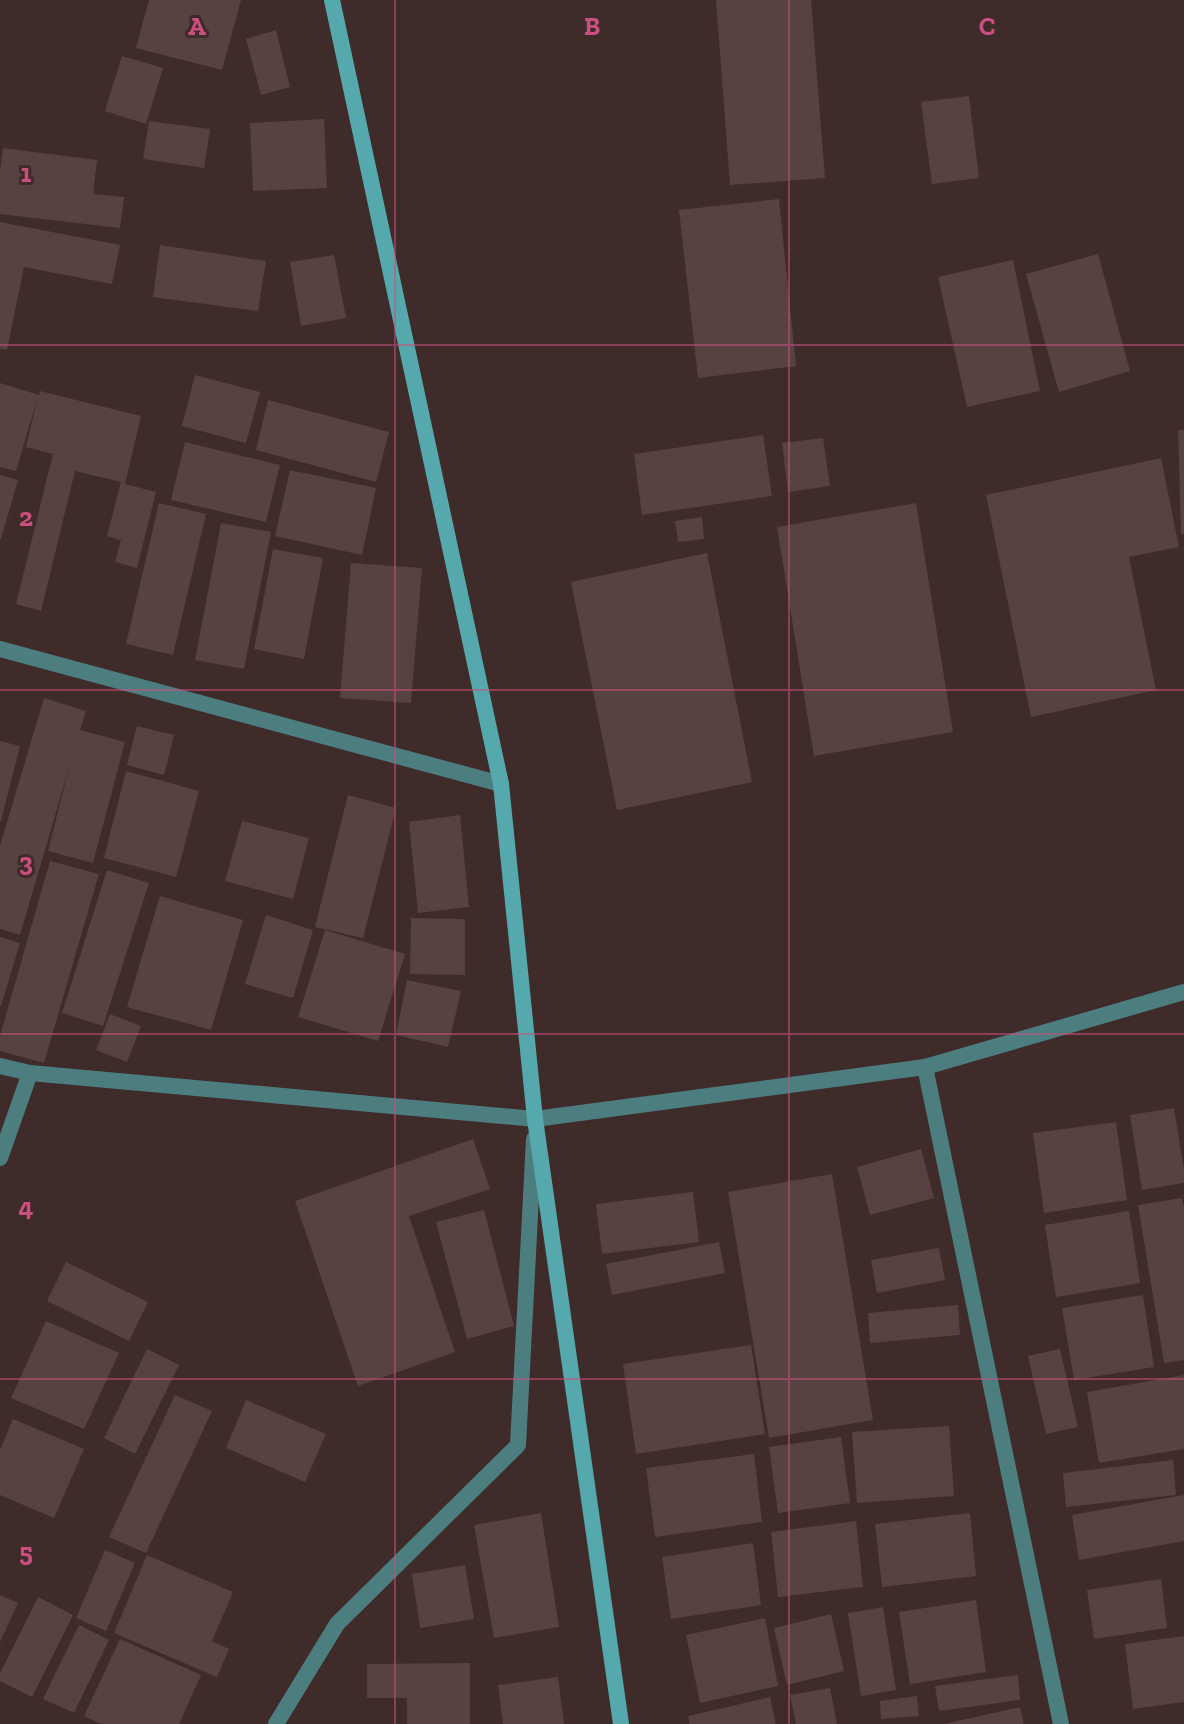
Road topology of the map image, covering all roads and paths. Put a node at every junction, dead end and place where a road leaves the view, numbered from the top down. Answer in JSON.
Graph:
{"nodes":[{"id":1,"x":332,"y":0,"type":"edge"},
{"id":2,"x":0,"y":649,"type":"edge"},
{"id":3,"x":501,"y":784,"type":"junction"},
{"id":4,"x":1184,"y":992,"type":"edge"},
{"id":5,"x":0,"y":1066,"type":"edge"},
{"id":6,"x":925,"y":1067,"type":"junction"},
{"id":7,"x":30,"y":1073,"type":"junction"},
{"id":8,"x":535,"y":1119,"type":"junction"},
{"id":9,"x":0,"y":1158,"type":"edge"},
{"id":10,"x":276,"y":1724,"type":"edge"},
{"id":11,"x":621,"y":1724,"type":"edge"},
{"id":12,"x":1061,"y":1724,"type":"edge"}],
"edges":[{"from":1,"to":3,"type":"main road"},
{"from":2,"to":3,"type":"street"},
{"from":3,"to":8,"type":"main road"},
{"from":4,"to":6,"type":"street"},
{"from":5,"to":7,"type":"street"},
{"from":6,"to":8,"type":"street"},
{"from":6,"to":12,"type":"street"},
{"from":7,"to":8,"type":"street"},
{"from":7,"to":9,"type":"street"},
{"from":8,"to":10,"type":"street"},
{"from":8,"to":11,"type":"main road"}]}
